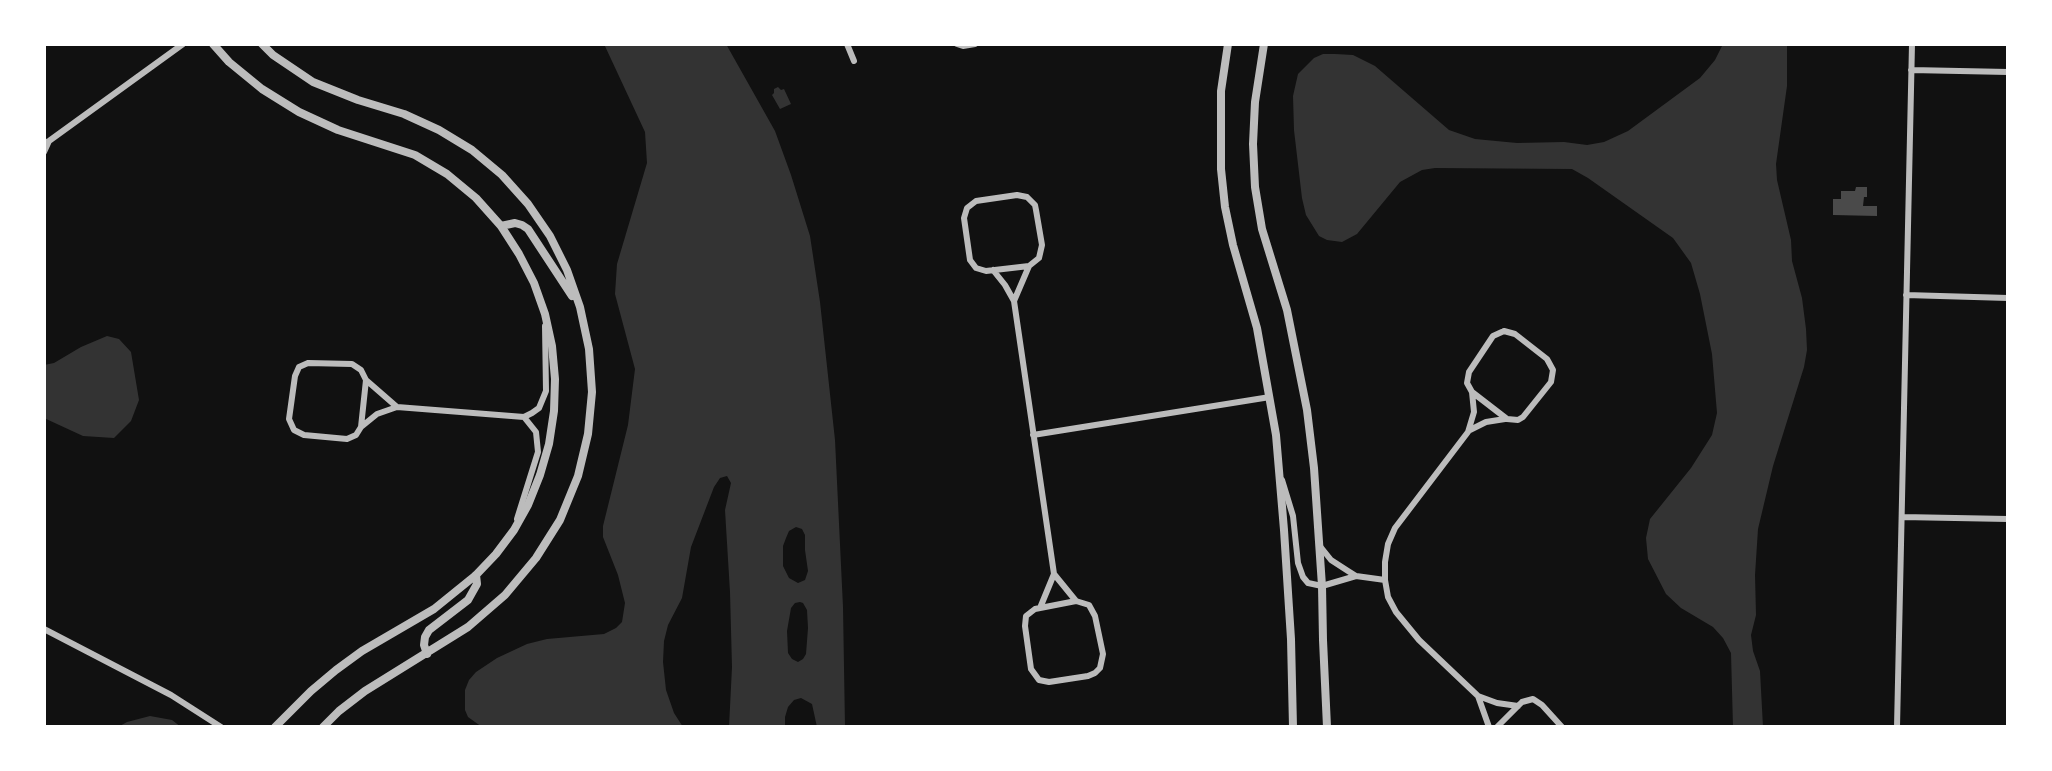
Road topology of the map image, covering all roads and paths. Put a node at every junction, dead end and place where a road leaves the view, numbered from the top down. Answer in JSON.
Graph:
{"nodes":[{"id":1,"x":183,"y":44,"type":"edge"},
{"id":2,"x":214,"y":44,"type":"edge"},
{"id":3,"x":262,"y":44,"type":"edge"},
{"id":4,"x":847,"y":44,"type":"edge"},
{"id":5,"x":957,"y":44,"type":"edge"},
{"id":6,"x":975,"y":44,"type":"edge"},
{"id":7,"x":1228,"y":44,"type":"edge"},
{"id":8,"x":1264,"y":44,"type":"edge"},
{"id":9,"x":1912,"y":44,"type":"edge"},
{"id":10,"x":853,"y":61,"type":"dead end"},
{"id":11,"x":1911,"y":70,"type":"junction"},
{"id":12,"x":2008,"y":72,"type":"edge"},
{"id":13,"x":47,"y":142,"type":"edge"},
{"id":14,"x":44,"y":152,"type":"edge"},
{"id":15,"x":501,"y":226,"type":"junction"},
{"id":16,"x":1029,"y":266,"type":"junction"},
{"id":17,"x":993,"y":271,"type":"junction"},
{"id":18,"x":1906,"y":295,"type":"junction"},
{"id":19,"x":2008,"y":298,"type":"edge"},
{"id":20,"x":1014,"y":302,"type":"junction"},
{"id":21,"x":580,"y":307,"type":"junction"},
{"id":22,"x":545,"y":314,"type":"junction"},
{"id":23,"x":366,"y":380,"type":"junction"},
{"id":24,"x":1472,"y":393,"type":"junction"},
{"id":25,"x":1270,"y":397,"type":"junction"},
{"id":26,"x":397,"y":407,"type":"junction"},
{"id":27,"x":524,"y":417,"type":"junction"},
{"id":28,"x":1507,"y":419,"type":"junction"},
{"id":29,"x":361,"y":427,"type":"junction"},
{"id":30,"x":1468,"y":432,"type":"junction"},
{"id":31,"x":1033,"y":435,"type":"junction"},
{"id":32,"x":1280,"y":475,"type":"junction"},
{"id":33,"x":1902,"y":517,"type":"junction"},
{"id":34,"x":2008,"y":519,"type":"edge"},
{"id":35,"x":514,"y":530,"type":"junction"},
{"id":36,"x":1318,"y":544,"type":"junction"},
{"id":37,"x":1054,"y":574,"type":"junction"},
{"id":38,"x":476,"y":575,"type":"junction"},
{"id":39,"x":1356,"y":576,"type":"junction"},
{"id":40,"x":1385,"y":580,"type":"junction"},
{"id":41,"x":1322,"y":586,"type":"junction"},
{"id":42,"x":1076,"y":601,"type":"junction"},
{"id":43,"x":1040,"y":608,"type":"junction"},
{"id":44,"x":44,"y":629,"type":"edge"},
{"id":45,"x":427,"y":654,"type":"junction"},
{"id":46,"x":1478,"y":696,"type":"junction"},
{"id":47,"x":1518,"y":706,"type":"junction"},
{"id":48,"x":221,"y":727,"type":"edge"},
{"id":49,"x":275,"y":727,"type":"edge"},
{"id":50,"x":323,"y":727,"type":"edge"},
{"id":51,"x":1293,"y":727,"type":"edge"},
{"id":52,"x":1328,"y":727,"type":"edge"},
{"id":53,"x":1489,"y":727,"type":"edge"},
{"id":54,"x":1497,"y":727,"type":"edge"},
{"id":55,"x":1562,"y":727,"type":"edge"},
{"id":56,"x":1897,"y":727,"type":"edge"}],
"edges":[{"from":1,"to":13,"type":"street"},
{"from":2,"to":15,"type":"street"},
{"from":3,"to":21,"type":"street"},
{"from":4,"to":10,"type":"street"},
{"from":5,"to":6,"type":"street"},
{"from":7,"to":25,"type":"street"},
{"from":8,"to":36,"type":"street"},
{"from":9,"to":11,"type":"street"},
{"from":11,"to":12,"type":"street"},
{"from":11,"to":18,"type":"street"},
{"from":13,"to":14,"type":"street"},
{"from":15,"to":21,"type":"street"},
{"from":15,"to":22,"type":"street"},
{"from":16,"to":17,"type":"street"},
{"from":16,"to":17,"type":"street"},
{"from":16,"to":20,"type":"street"},
{"from":17,"to":20,"type":"street"},
{"from":18,"to":19,"type":"street"},
{"from":18,"to":33,"type":"street"},
{"from":20,"to":31,"type":"street"},
{"from":21,"to":45,"type":"street"},
{"from":22,"to":27,"type":"street"},
{"from":22,"to":35,"type":"street"},
{"from":23,"to":26,"type":"street"},
{"from":23,"to":29,"type":"street"},
{"from":23,"to":29,"type":"street"},
{"from":24,"to":28,"type":"street"},
{"from":24,"to":28,"type":"street"},
{"from":24,"to":30,"type":"street"},
{"from":25,"to":31,"type":"street"},
{"from":25,"to":32,"type":"street"},
{"from":26,"to":27,"type":"street"},
{"from":26,"to":29,"type":"street"},
{"from":27,"to":35,"type":"street"},
{"from":28,"to":30,"type":"street"},
{"from":30,"to":40,"type":"street"},
{"from":31,"to":37,"type":"street"},
{"from":32,"to":41,"type":"street"},
{"from":32,"to":51,"type":"street"},
{"from":33,"to":34,"type":"street"},
{"from":33,"to":56,"type":"street"},
{"from":35,"to":38,"type":"street"},
{"from":36,"to":39,"type":"street"},
{"from":36,"to":41,"type":"street"},
{"from":37,"to":42,"type":"street"},
{"from":37,"to":43,"type":"street"},
{"from":38,"to":45,"type":"street"},
{"from":38,"to":49,"type":"street"},
{"from":39,"to":40,"type":"street"},
{"from":39,"to":41,"type":"street"},
{"from":40,"to":46,"type":"street"},
{"from":41,"to":52,"type":"street"},
{"from":42,"to":43,"type":"street"},
{"from":42,"to":43,"type":"street"},
{"from":44,"to":48,"type":"street"},
{"from":45,"to":50,"type":"street"},
{"from":46,"to":47,"type":"street"},
{"from":46,"to":53,"type":"street"},
{"from":47,"to":54,"type":"street"},
{"from":47,"to":55,"type":"street"}]}
